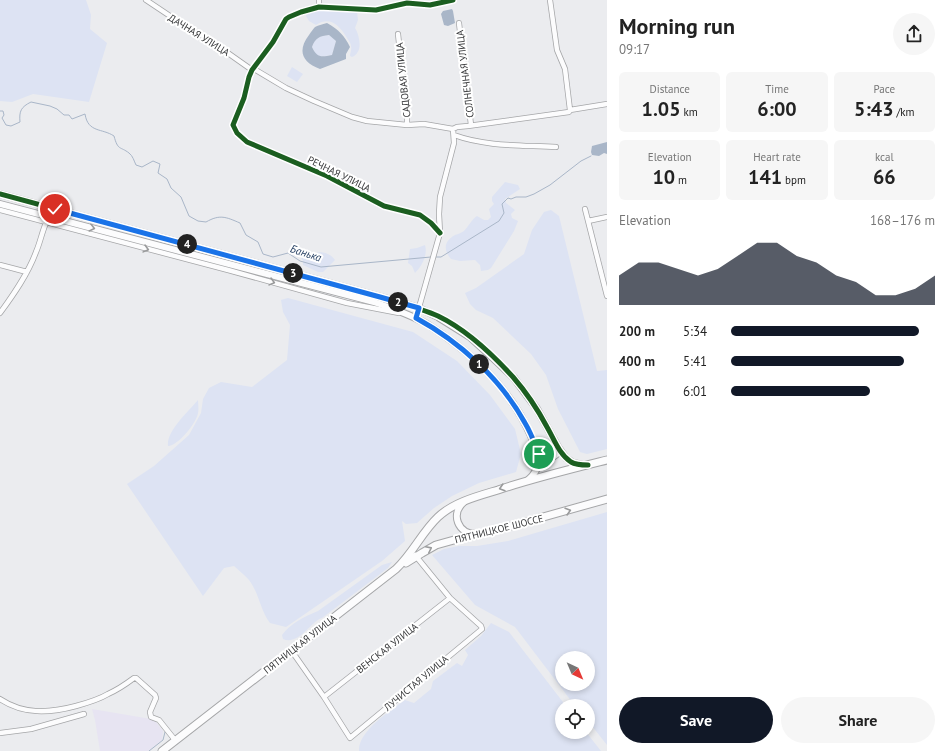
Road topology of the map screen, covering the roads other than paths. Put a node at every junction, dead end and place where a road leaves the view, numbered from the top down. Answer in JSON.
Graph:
{"nodes":[{"id":1,"x":146,"y":0,"type":"edge"},
{"id":2,"x":319,"y":0,"type":"edge"},
{"id":3,"x":454,"y":0,"type":"edge"},
{"id":4,"x":550,"y":0,"type":"edge"},
{"id":5,"x":319,"y":7,"type":"junction"},
{"id":6,"x":458,"y":23,"type":"dead end"},
{"id":7,"x":398,"y":34,"type":"dead end"},
{"id":8,"x":253,"y":69,"type":"junction"},
{"id":9,"x":607,"y":104,"type":"edge"},
{"id":10,"x":570,"y":110,"type":"junction"},
{"id":11,"x":407,"y":125,"type":"junction"},
{"id":12,"x":471,"y":125,"type":"junction"},
{"id":13,"x":453,"y":130,"type":"junction"},
{"id":14,"x":454,"y":135,"type":"junction"},
{"id":15,"x":556,"y":146,"type":"dead end"},
{"id":16,"x":0,"y":194,"type":"edge"},
{"id":17,"x":0,"y":204,"type":"edge"},
{"id":18,"x":585,"y":209,"type":"dead end"},
{"id":19,"x":0,"y":210,"type":"edge"},
{"id":20,"x":607,"y":217,"type":"edge"},
{"id":21,"x":588,"y":221,"type":"junction"},
{"id":22,"x":46,"y":223,"type":"junction"},
{"id":23,"x":440,"y":234,"type":"junction"},
{"id":24,"x":0,"y":265,"type":"edge"},
{"id":25,"x":27,"y":272,"type":"junction"},
{"id":26,"x":607,"y":296,"type":"edge"},
{"id":27,"x":419,"y":308,"type":"junction"},
{"id":28,"x":0,"y":313,"type":"edge"},
{"id":29,"x":413,"y":317,"type":"junction"},
{"id":30,"x":558,"y":447,"type":"junction"},
{"id":31,"x":538,"y":452,"type":"junction"},
{"id":32,"x":607,"y":460,"type":"edge"},
{"id":33,"x":588,"y":465,"type":"junction"},
{"id":34,"x":528,"y":480,"type":"junction"},
{"id":35,"x":607,"y":499,"type":"edge"},
{"id":36,"x":467,"y":500,"type":"junction"},
{"id":37,"x":479,"y":534,"type":"junction"},
{"id":38,"x":412,"y":552,"type":"junction"},
{"id":39,"x":396,"y":569,"type":"junction"},
{"id":40,"x":450,"y":598,"type":"junction"},
{"id":41,"x":291,"y":650,"type":"junction"},
{"id":42,"x":324,"y":697,"type":"junction"},
{"id":43,"x":0,"y":699,"type":"edge"},
{"id":44,"x":84,"y":714,"type":"dead end"},
{"id":45,"x":0,"y":733,"type":"edge"},
{"id":46,"x":175,"y":740,"type":"junction"},
{"id":47,"x":162,"y":751,"type":"edge"}],
"edges":[{"from":1,"to":8,"type":"street","name":"ДАЧНАЯ УЛИЦА"},
{"from":2,"to":5,"type":"street"},
{"from":3,"to":5,"type":"street"},
{"from":4,"to":10,"type":"street"},
{"from":5,"to":8,"type":"street"},
{"from":6,"to":12,"type":"street","name":"СОЛНЕЧНАЯ УЛИЦА"},
{"from":7,"to":11,"type":"street","name":"САДОВАЯ УЛИЦА"},
{"from":8,"to":11,"type":"street","name":"ДАЧНАЯ УЛИЦА"},
{"from":8,"to":23,"type":"street","name":"РЕЧНАЯ УЛИЦА"},
{"from":9,"to":10,"type":"street"},
{"from":10,"to":12,"type":"street"},
{"from":11,"to":13,"type":"street","name":"ДАЧНАЯ УЛИЦА"},
{"from":12,"to":13,"type":"street"},
{"from":13,"to":14,"type":"street"},
{"from":14,"to":15,"type":"street"},
{"from":14,"to":23,"type":"street"},
{"from":16,"to":27,"type":"street"},
{"from":17,"to":29,"type":"street","one_way":true},
{"from":18,"to":21,"type":"street"},
{"from":19,"to":22,"type":"street"},
{"from":20,"to":21,"type":"street"},
{"from":21,"to":26,"type":"street"},
{"from":22,"to":25,"type":"street"},
{"from":22,"to":29,"type":"street","one_way":true},
{"from":23,"to":27,"type":"street"},
{"from":24,"to":25,"type":"street"},
{"from":25,"to":28,"type":"street"},
{"from":27,"to":29,"type":"street"},
{"from":27,"to":30,"type":"street"},
{"from":29,"to":31,"type":"street"},
{"from":30,"to":31,"type":"street"},
{"from":30,"to":33,"type":"street"},
{"from":31,"to":34,"type":"street"},
{"from":32,"to":33,"type":"main road"},
{"from":33,"to":34,"type":"main road"},
{"from":34,"to":36,"type":"main road","one_way":true},
{"from":37,"to":35,"type":"main road","name":"ПЯТНИЦКОЕ ШОССЕ","one_way":true},
{"from":36,"to":37,"type":"street"},
{"from":36,"to":38,"type":"main road","name":"ПЯТНИЦКАЯ УЛИЦА"},
{"from":39,"to":37,"type":"main road","name":"ПЯТНИЦКОЕ ШОССЕ","one_way":true},
{"from":38,"to":39,"type":"main road","name":"ПЯТНИЦКАЯ УЛИЦА"},
{"from":38,"to":40,"type":"street"},
{"from":39,"to":41,"type":"main road","name":"ПЯТНИЦКАЯ УЛИЦА"},
{"from":40,"to":42,"type":"street","name":"ВЕНСКАЯ УЛИЦА"},
{"from":40,"to":42,"type":"street","name":"ЛУЧИСТАЯ УЛИЦА"},
{"from":41,"to":42,"type":"street"},
{"from":41,"to":46,"type":"main road","name":"ПЯТНИЦКАЯ УЛИЦА"},
{"from":43,"to":46,"type":"street"},
{"from":44,"to":45,"type":"street"},
{"from":46,"to":47,"type":"main road"}]}
